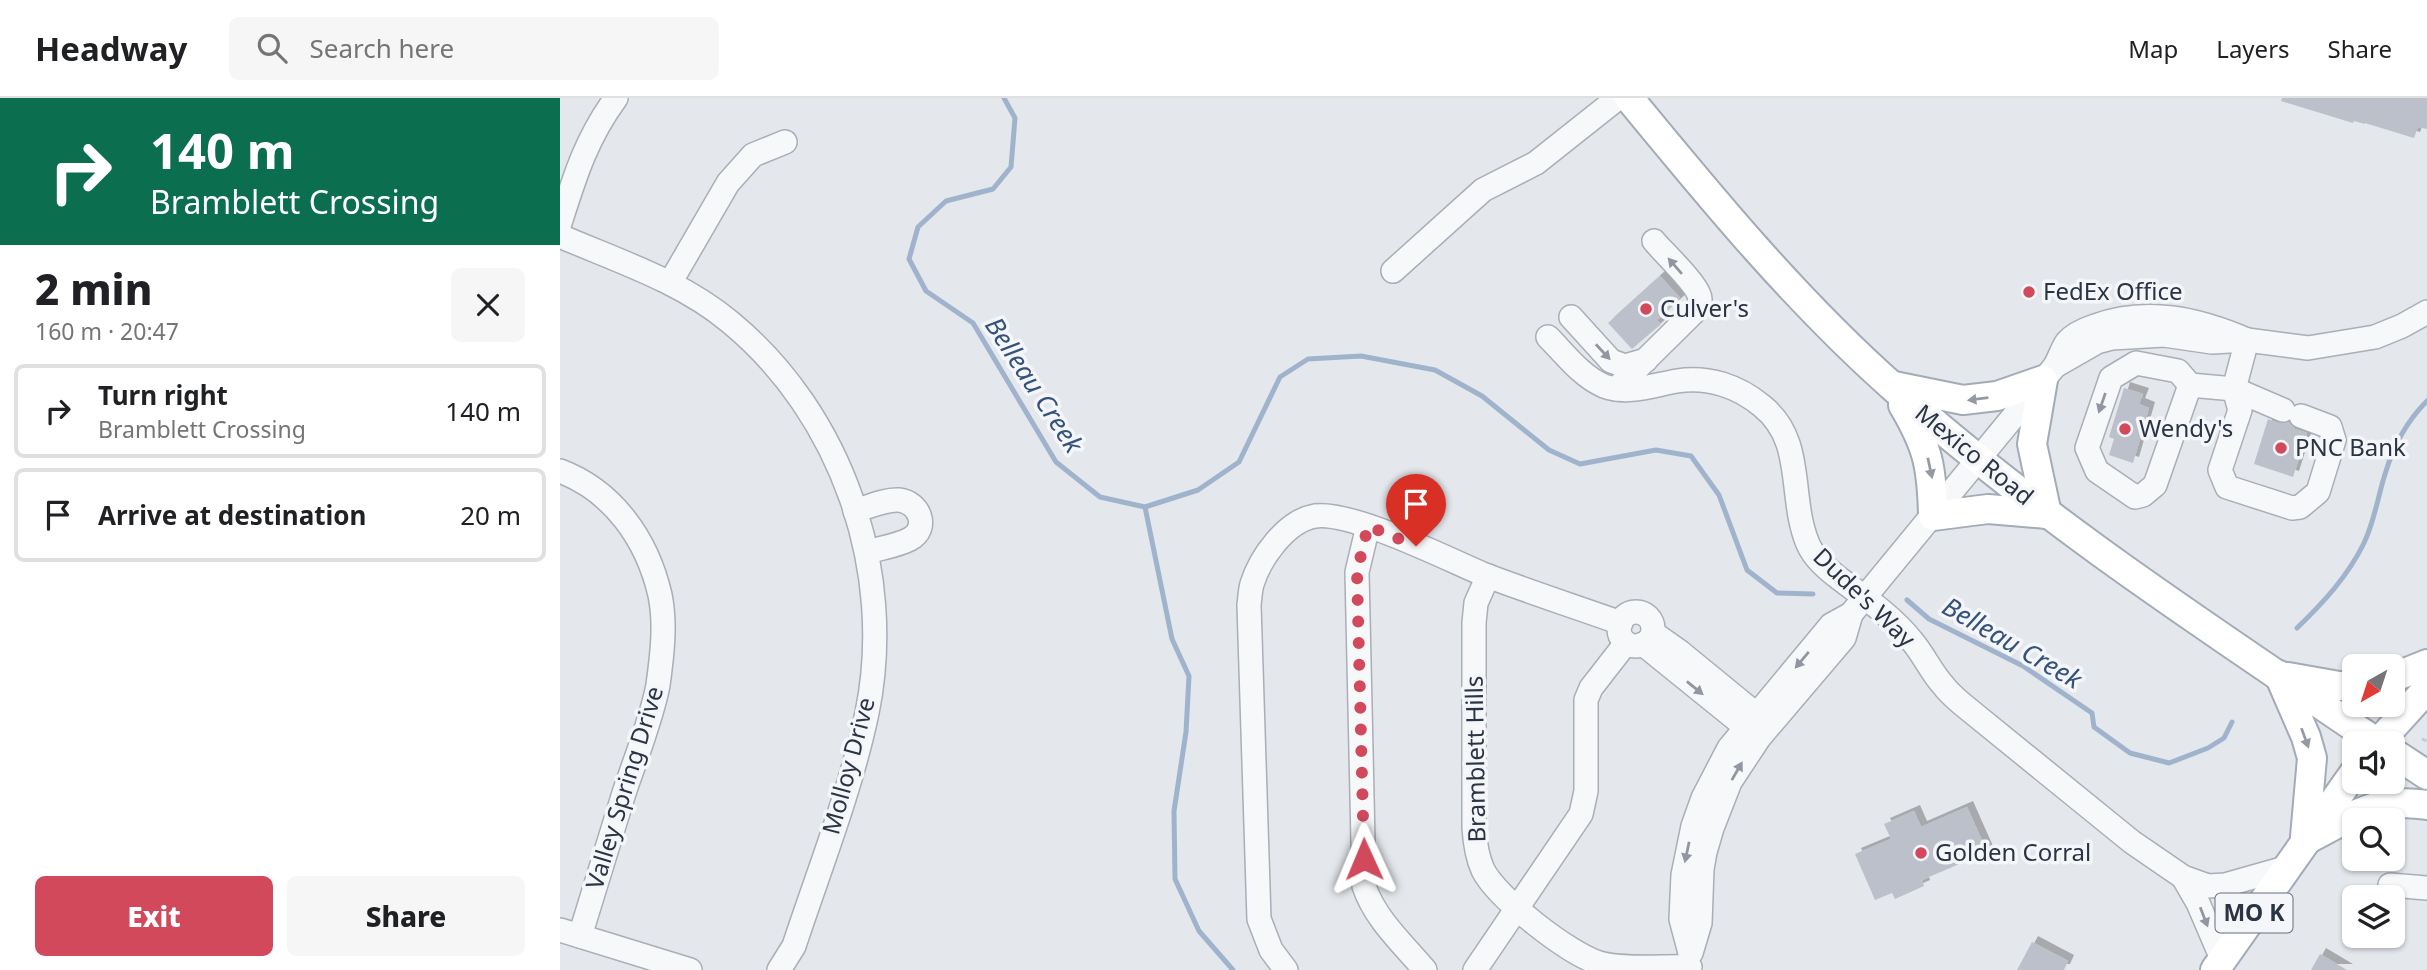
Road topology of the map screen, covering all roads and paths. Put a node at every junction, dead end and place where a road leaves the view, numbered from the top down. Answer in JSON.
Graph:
{"nodes":[{"id":1,"x":616,"y":98,"type":"edge"},
{"id":2,"x":1618,"y":98,"type":"edge"},
{"id":3,"x":1629,"y":98,"type":"edge"},
{"id":4,"x":785,"y":142,"type":"dead end"},
{"id":5,"x":560,"y":223,"type":"edge"},
{"id":6,"x":560,"y":236,"type":"edge"},
{"id":7,"x":1654,"y":241,"type":"dead end"},
{"id":8,"x":1393,"y":271,"type":"dead end"},
{"id":9,"x":670,"y":283,"type":"junction"},
{"id":10,"x":2427,"y":312,"type":"edge"},
{"id":11,"x":1570,"y":317,"type":"dead end"},
{"id":12,"x":1548,"y":337,"type":"dead end"},
{"id":13,"x":2248,"y":340,"type":"junction"},
{"id":14,"x":1646,"y":360,"type":"junction"},
{"id":15,"x":2049,"y":373,"type":"junction"},
{"id":16,"x":1891,"y":385,"type":"junction"},
{"id":17,"x":2190,"y":385,"type":"junction"},
{"id":18,"x":1616,"y":389,"type":"junction"},
{"id":19,"x":2234,"y":389,"type":"junction"},
{"id":20,"x":1978,"y":460,"type":"junction"},
{"id":21,"x":560,"y":471,"type":"edge"},
{"id":22,"x":855,"y":510,"type":"junction"},
{"id":23,"x":2047,"y":514,"type":"junction"},
{"id":24,"x":1933,"y":516,"type":"junction"},
{"id":25,"x":1368,"y":526,"type":"junction"},
{"id":26,"x":867,"y":552,"type":"junction"},
{"id":27,"x":1488,"y":576,"type":"junction"},
{"id":28,"x":1858,"y":606,"type":"junction"},
{"id":29,"x":1636,"y":636,"type":"junction"},
{"id":30,"x":2427,"y":664,"type":"edge"},
{"id":31,"x":2405,"y":673,"type":"edge"},
{"id":32,"x":2279,"y":675,"type":"junction"},
{"id":33,"x":2342,"y":686,"type":"edge"},
{"id":34,"x":2427,"y":689,"type":"edge"},
{"id":35,"x":1758,"y":726,"type":"junction"},
{"id":36,"x":2361,"y":731,"type":"edge"},
{"id":37,"x":2389,"y":731,"type":"edge"},
{"id":38,"x":2423,"y":739,"type":"dead end"},
{"id":39,"x":2427,"y":741,"type":"edge"},
{"id":40,"x":2405,"y":761,"type":"edge"},
{"id":41,"x":2427,"y":775,"type":"edge"},
{"id":42,"x":2342,"y":790,"type":"edge"},
{"id":43,"x":2427,"y":805,"type":"edge"},
{"id":44,"x":2305,"y":841,"type":"junction"},
{"id":45,"x":2286,"y":868,"type":"junction"},
{"id":46,"x":2183,"y":877,"type":"junction"},
{"id":47,"x":2405,"y":886,"type":"edge"},
{"id":48,"x":2427,"y":888,"type":"edge"},
{"id":49,"x":1516,"y":909,"type":"junction"},
{"id":50,"x":570,"y":933,"type":"edge"},
{"id":51,"x":1690,"y":963,"type":"edge"},
{"id":52,"x":2218,"y":964,"type":"edge"},
{"id":53,"x":690,"y":970,"type":"edge"},
{"id":54,"x":779,"y":970,"type":"edge"},
{"id":55,"x":1286,"y":970,"type":"edge"},
{"id":56,"x":1425,"y":970,"type":"edge"},
{"id":57,"x":1475,"y":970,"type":"edge"}],
"edges":[{"from":1,"to":5,"type":"street"},
{"from":2,"to":8,"type":"street"},
{"from":3,"to":16,"type":"main road","name":"Mexico Road"},
{"from":4,"to":9,"type":"street"},
{"from":6,"to":9,"type":"street","name":"Molloy Drive"},
{"from":14,"to":7,"type":"street","one_way":true},
{"from":9,"to":22,"type":"street","name":"Molloy Drive"},
{"from":10,"to":13,"type":"street"},
{"from":11,"to":14,"type":"street","one_way":true},
{"from":12,"to":18,"type":"street"},
{"from":13,"to":15,"type":"street"},
{"from":13,"to":19,"type":"street"},
{"from":14,"to":18,"type":"street"},
{"from":15,"to":16,"type":"main road","one_way":true},
{"from":15,"to":20,"type":"street"},
{"from":15,"to":23,"type":"main road"},
{"from":16,"to":20,"type":"main road","name":"Mexico Road"},
{"from":16,"to":24,"type":"main road","one_way":true},
{"from":17,"to":17,"type":"street","one_way":true},
{"from":17,"to":19,"type":"street"},
{"from":18,"to":28,"type":"street","name":"Dude's Way"},
{"from":19,"to":19,"type":"street"},
{"from":20,"to":23,"type":"main road","name":"Mexico Road"},
{"from":20,"to":24,"type":"street"},
{"from":21,"to":50,"type":"street","name":"Valley Spring Drive"},
{"from":22,"to":26,"type":"street","name":"Molloy Drive"},
{"from":22,"to":26,"type":"street"},
{"from":23,"to":24,"type":"main road"},
{"from":23,"to":32,"type":"main road","name":"Mexico Road"},
{"from":24,"to":28,"type":"street"},
{"from":25,"to":27,"type":"street"},
{"from":25,"to":55,"type":"street"},
{"from":25,"to":56,"type":"street"},
{"from":26,"to":54,"type":"street","name":"Molloy Drive"},
{"from":27,"to":29,"type":"street"},
{"from":27,"to":49,"type":"street","name":"Bramblett Hills"},
{"from":28,"to":35,"type":"street"},
{"from":28,"to":46,"type":"street","name":"Dude's Way"},
{"from":29,"to":35,"type":"street"},
{"from":29,"to":49,"type":"street"},
{"from":30,"to":31,"type":"main road"},
{"from":32,"to":33,"type":"main road"},
{"from":32,"to":36,"type":"main road","name":"Mexico Road"},
{"from":32,"to":44,"type":"main road","one_way":true},
{"from":34,"to":37,"type":"main road"},
{"from":35,"to":51,"type":"street"},
{"from":38,"to":39,"type":"path"},
{"from":40,"to":41,"type":"main road"},
{"from":42,"to":44,"type":"main road","number":"MO K"},
{"from":43,"to":44,"type":"main road"},
{"from":44,"to":45,"type":"main road","number":"MO K"},
{"from":45,"to":46,"type":"street","name":"Dude's Way"},
{"from":45,"to":52,"type":"main road","number":"MO K"},
{"from":46,"to":52,"type":"street","name":"Dude's Way","one_way":true},
{"from":47,"to":48,"type":"street"},
{"from":49,"to":51,"type":"street","name":"Bramblett Hills"},
{"from":49,"to":57,"type":"street"},
{"from":50,"to":53,"type":"street"}]}
